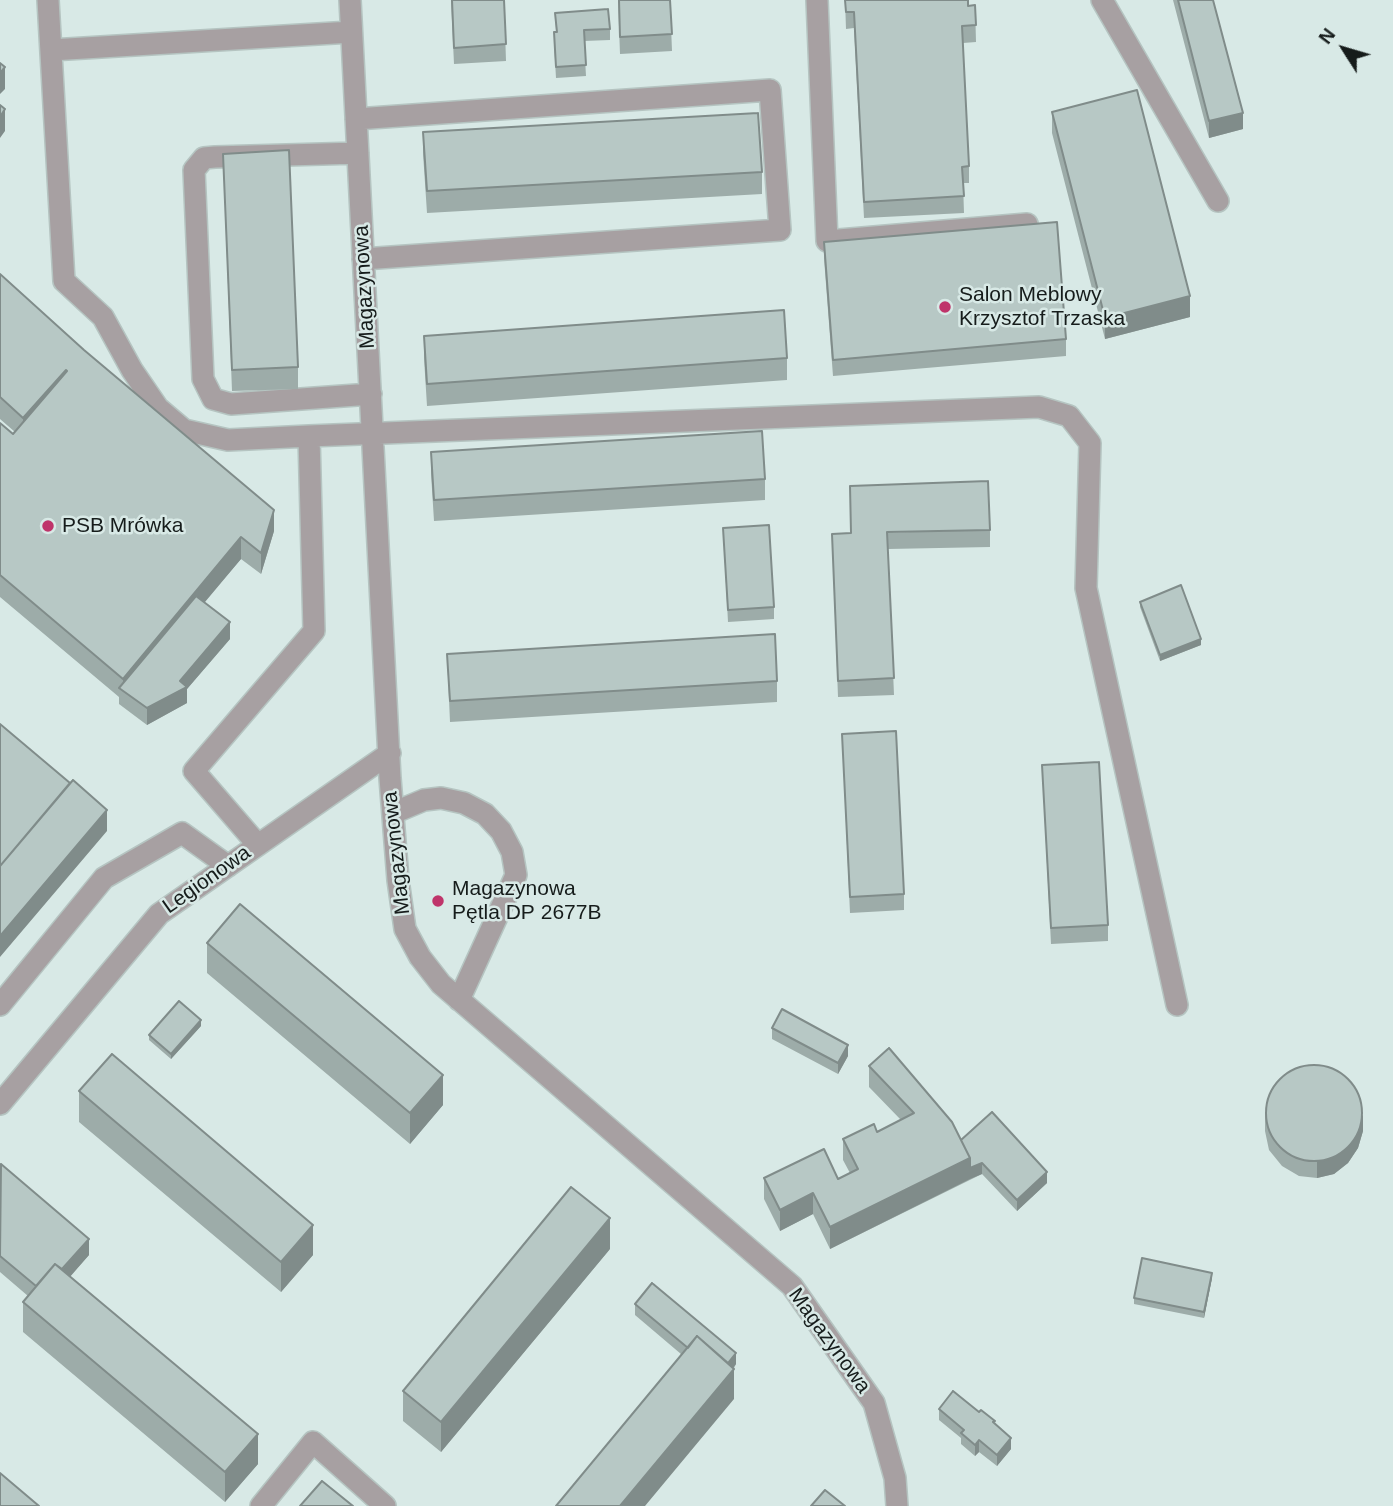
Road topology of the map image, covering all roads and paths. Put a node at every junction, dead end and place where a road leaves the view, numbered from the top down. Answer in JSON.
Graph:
{"nodes":[{"id":1,"x":48,"y":0,"type":"edge"},
{"id":2,"x":350,"y":0,"type":"edge"},
{"id":3,"x":817,"y":0,"type":"edge"},
{"id":4,"x":1102,"y":0,"type":"edge"},
{"id":5,"x":351,"y":32,"type":"junction"},
{"id":6,"x":51,"y":50,"type":"junction"},
{"id":7,"x":356,"y":120,"type":"junction"},
{"id":8,"x":358,"y":153,"type":"junction"},
{"id":9,"x":1218,"y":201,"type":"dead end"},
{"id":10,"x":1027,"y":224,"type":"edge"},
{"id":11,"x":363,"y":259,"type":"junction"},
{"id":12,"x":371,"y":394,"type":"junction"},
{"id":13,"x":373,"y":433,"type":"junction"},
{"id":14,"x":309,"y":436,"type":"junction"},
{"id":15,"x":390,"y":753,"type":"junction"},
{"id":16,"x":393,"y":813,"type":"junction"},
{"id":17,"x":258,"y":845,"type":"junction"},
{"id":18,"x":228,"y":866,"type":"junction"},
{"id":19,"x":459,"y":1000,"type":"junction"},
{"id":20,"x":0,"y":1005,"type":"edge"},
{"id":21,"x":1177,"y":1005,"type":"dead end"},
{"id":22,"x":0,"y":1104,"type":"edge"},
{"id":23,"x":261,"y":1506,"type":"edge"},
{"id":24,"x":385,"y":1506,"type":"edge"},
{"id":25,"x":897,"y":1506,"type":"edge"}],
"edges":[{"from":1,"to":6,"type":"street"},
{"from":2,"to":5,"type":"street","name":"Magazynowa"},
{"from":3,"to":10,"type":"street"},
{"from":4,"to":9,"type":"street"},
{"from":5,"to":6,"type":"street"},
{"from":5,"to":7,"type":"street","name":"Magazynowa"},
{"from":6,"to":14,"type":"street"},
{"from":7,"to":8,"type":"street","name":"Magazynowa"},
{"from":7,"to":11,"type":"street"},
{"from":8,"to":11,"type":"street","name":"Magazynowa"},
{"from":8,"to":12,"type":"street"},
{"from":11,"to":12,"type":"street","name":"Magazynowa"},
{"from":12,"to":13,"type":"street","name":"Magazynowa"},
{"from":13,"to":14,"type":"street"},
{"from":13,"to":15,"type":"street","name":"Magazynowa"},
{"from":13,"to":21,"type":"street"},
{"from":14,"to":17,"type":"street"},
{"from":15,"to":16,"type":"street","name":"Magazynowa"},
{"from":15,"to":17,"type":"street","name":"Legionowa"},
{"from":16,"to":19,"type":"street","name":"Magazynowa"},
{"from":16,"to":19,"type":"street"},
{"from":17,"to":18,"type":"street","name":"Legionowa"},
{"from":18,"to":20,"type":"street"},
{"from":18,"to":22,"type":"street","name":"Legionowa"},
{"from":19,"to":25,"type":"street","name":"Magazynowa"},
{"from":23,"to":24,"type":"street"}]}
